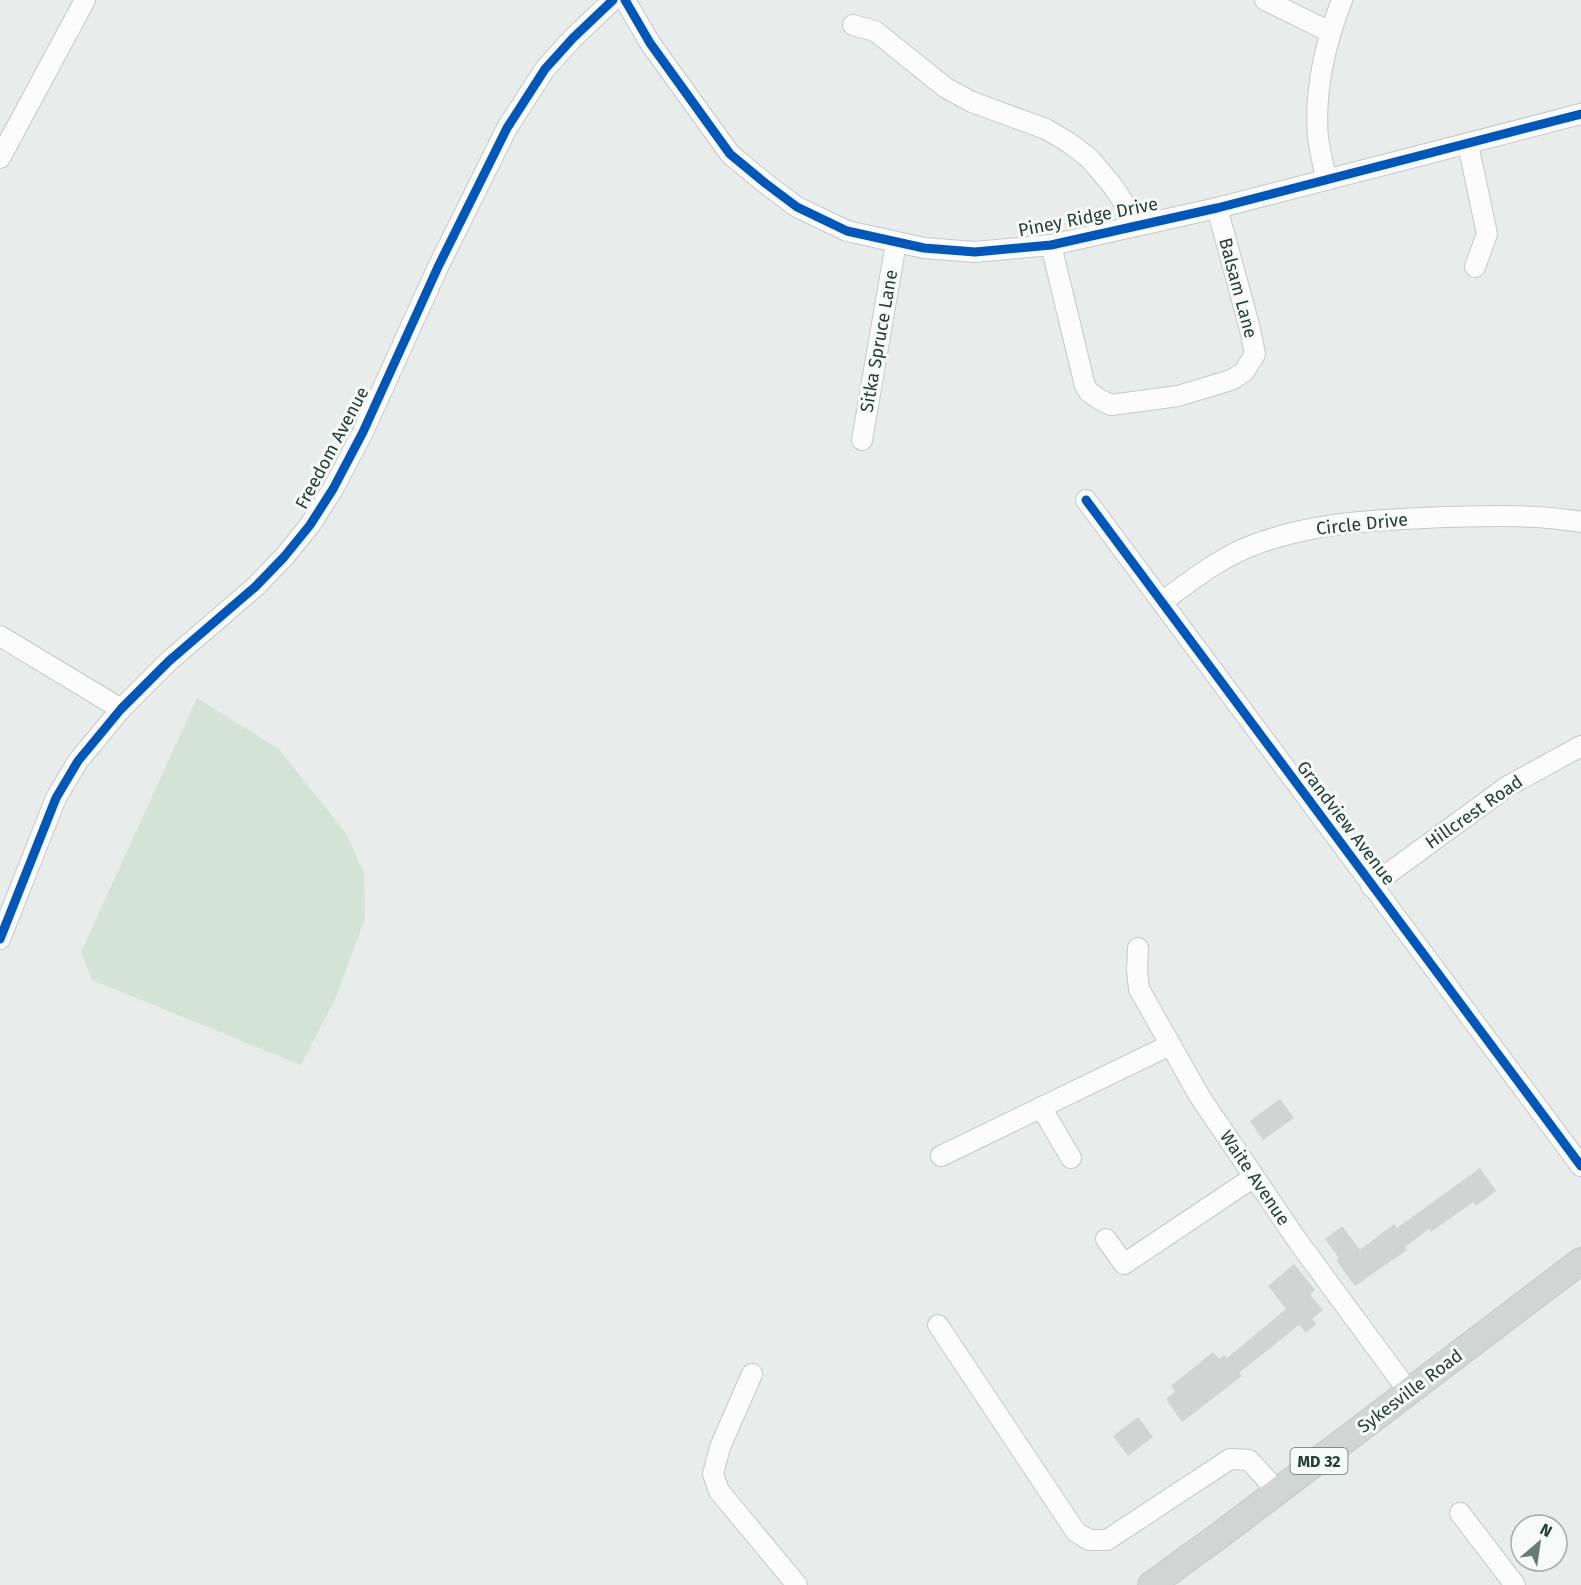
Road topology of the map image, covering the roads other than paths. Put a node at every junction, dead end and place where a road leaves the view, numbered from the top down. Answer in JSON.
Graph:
{"nodes":[{"id":1,"x":85,"y":0,"type":"edge"},
{"id":2,"x":613,"y":0,"type":"edge"},
{"id":3,"x":625,"y":0,"type":"edge"},
{"id":4,"x":1265,"y":0,"type":"edge"},
{"id":5,"x":1342,"y":0,"type":"edge"},
{"id":6,"x":853,"y":25,"type":"dead end"},
{"id":7,"x":1330,"y":32,"type":"junction"},
{"id":8,"x":1581,"y":114,"type":"edge"},
{"id":9,"x":1468,"y":144,"type":"junction"},
{"id":10,"x":0,"y":158,"type":"edge"},
{"id":11,"x":1326,"y":180,"type":"junction"},
{"id":12,"x":1217,"y":208,"type":"junction"},
{"id":13,"x":1133,"y":226,"type":"junction"},
{"id":14,"x":896,"y":243,"type":"junction"},
{"id":15,"x":1051,"y":245,"type":"junction"},
{"id":16,"x":1475,"y":267,"type":"dead end"},
{"id":17,"x":862,"y":440,"type":"dead end"},
{"id":18,"x":1086,"y":500,"type":"dead end"},
{"id":19,"x":1581,"y":522,"type":"edge"},
{"id":20,"x":1162,"y":602,"type":"junction"},
{"id":21,"x":0,"y":636,"type":"edge"},
{"id":22,"x":121,"y":709,"type":"junction"},
{"id":23,"x":1581,"y":746,"type":"edge"},
{"id":24,"x":1371,"y":886,"type":"junction"},
{"id":25,"x":0,"y":939,"type":"edge"},
{"id":26,"x":1138,"y":948,"type":"dead end"},
{"id":27,"x":1170,"y":1045,"type":"junction"},
{"id":28,"x":1041,"y":1107,"type":"junction"},
{"id":29,"x":941,"y":1156,"type":"dead end"},
{"id":30,"x":1071,"y":1158,"type":"dead end"},
{"id":31,"x":1581,"y":1166,"type":"edge"},
{"id":32,"x":1254,"y":1177,"type":"junction"},
{"id":33,"x":1106,"y":1239,"type":"dead end"},
{"id":34,"x":1581,"y":1261,"type":"edge"},
{"id":35,"x":938,"y":1325,"type":"dead end"},
{"id":36,"x":752,"y":1374,"type":"dead end"},
{"id":37,"x":1409,"y":1392,"type":"junction"},
{"id":38,"x":1278,"y":1492,"type":"junction"},
{"id":39,"x":1460,"y":1513,"type":"dead end"},
{"id":40,"x":797,"y":1585,"type":"edge"},
{"id":41,"x":1151,"y":1585,"type":"edge"},
{"id":42,"x":1515,"y":1585,"type":"edge"}],
"edges":[{"from":1,"to":10,"type":"street"},
{"from":2,"to":22,"type":"street","name":"Freedom Avenue"},
{"from":3,"to":14,"type":"street","name":"Piney Ridge Drive"},
{"from":4,"to":7,"type":"street"},
{"from":5,"to":7,"type":"street"},
{"from":6,"to":13,"type":"street"},
{"from":7,"to":11,"type":"street"},
{"from":8,"to":9,"type":"street","name":"Piney Ridge Drive"},
{"from":9,"to":11,"type":"street","name":"Piney Ridge Drive"},
{"from":9,"to":16,"type":"street"},
{"from":11,"to":12,"type":"street","name":"Piney Ridge Drive"},
{"from":12,"to":13,"type":"street","name":"Piney Ridge Drive"},
{"from":12,"to":15,"type":"street","name":"Balsam Lane"},
{"from":13,"to":15,"type":"street","name":"Piney Ridge Drive"},
{"from":14,"to":15,"type":"street","name":"Piney Ridge Drive"},
{"from":14,"to":17,"type":"street","name":"Sitka Spruce Lane"},
{"from":18,"to":20,"type":"street","name":"Grandview Avenue"},
{"from":19,"to":20,"type":"street","name":"Circle Drive"},
{"from":20,"to":24,"type":"street","name":"Grandview Avenue"},
{"from":21,"to":22,"type":"street"},
{"from":22,"to":25,"type":"street","name":"Freedom Avenue"},
{"from":23,"to":24,"type":"street","name":"Hillcrest Road"},
{"from":24,"to":31,"type":"street","name":"Grandview Avenue"},
{"from":26,"to":27,"type":"street","name":"Waite Avenue"},
{"from":27,"to":28,"type":"street"},
{"from":27,"to":32,"type":"street","name":"Waite Avenue"},
{"from":28,"to":29,"type":"street"},
{"from":28,"to":30,"type":"street"},
{"from":32,"to":33,"type":"street"},
{"from":32,"to":37,"type":"street","name":"Waite Avenue"},
{"from":34,"to":37,"type":"main road","name":"Sykesville Road","number":"MD 32"},
{"from":35,"to":38,"type":"street"},
{"from":36,"to":40,"type":"street"},
{"from":37,"to":38,"type":"main road","name":"Sykesville Road","number":"MD 32"},
{"from":38,"to":41,"type":"main road","name":"Sykesville Road","number":"MD 32"},
{"from":39,"to":42,"type":"street"}]}
